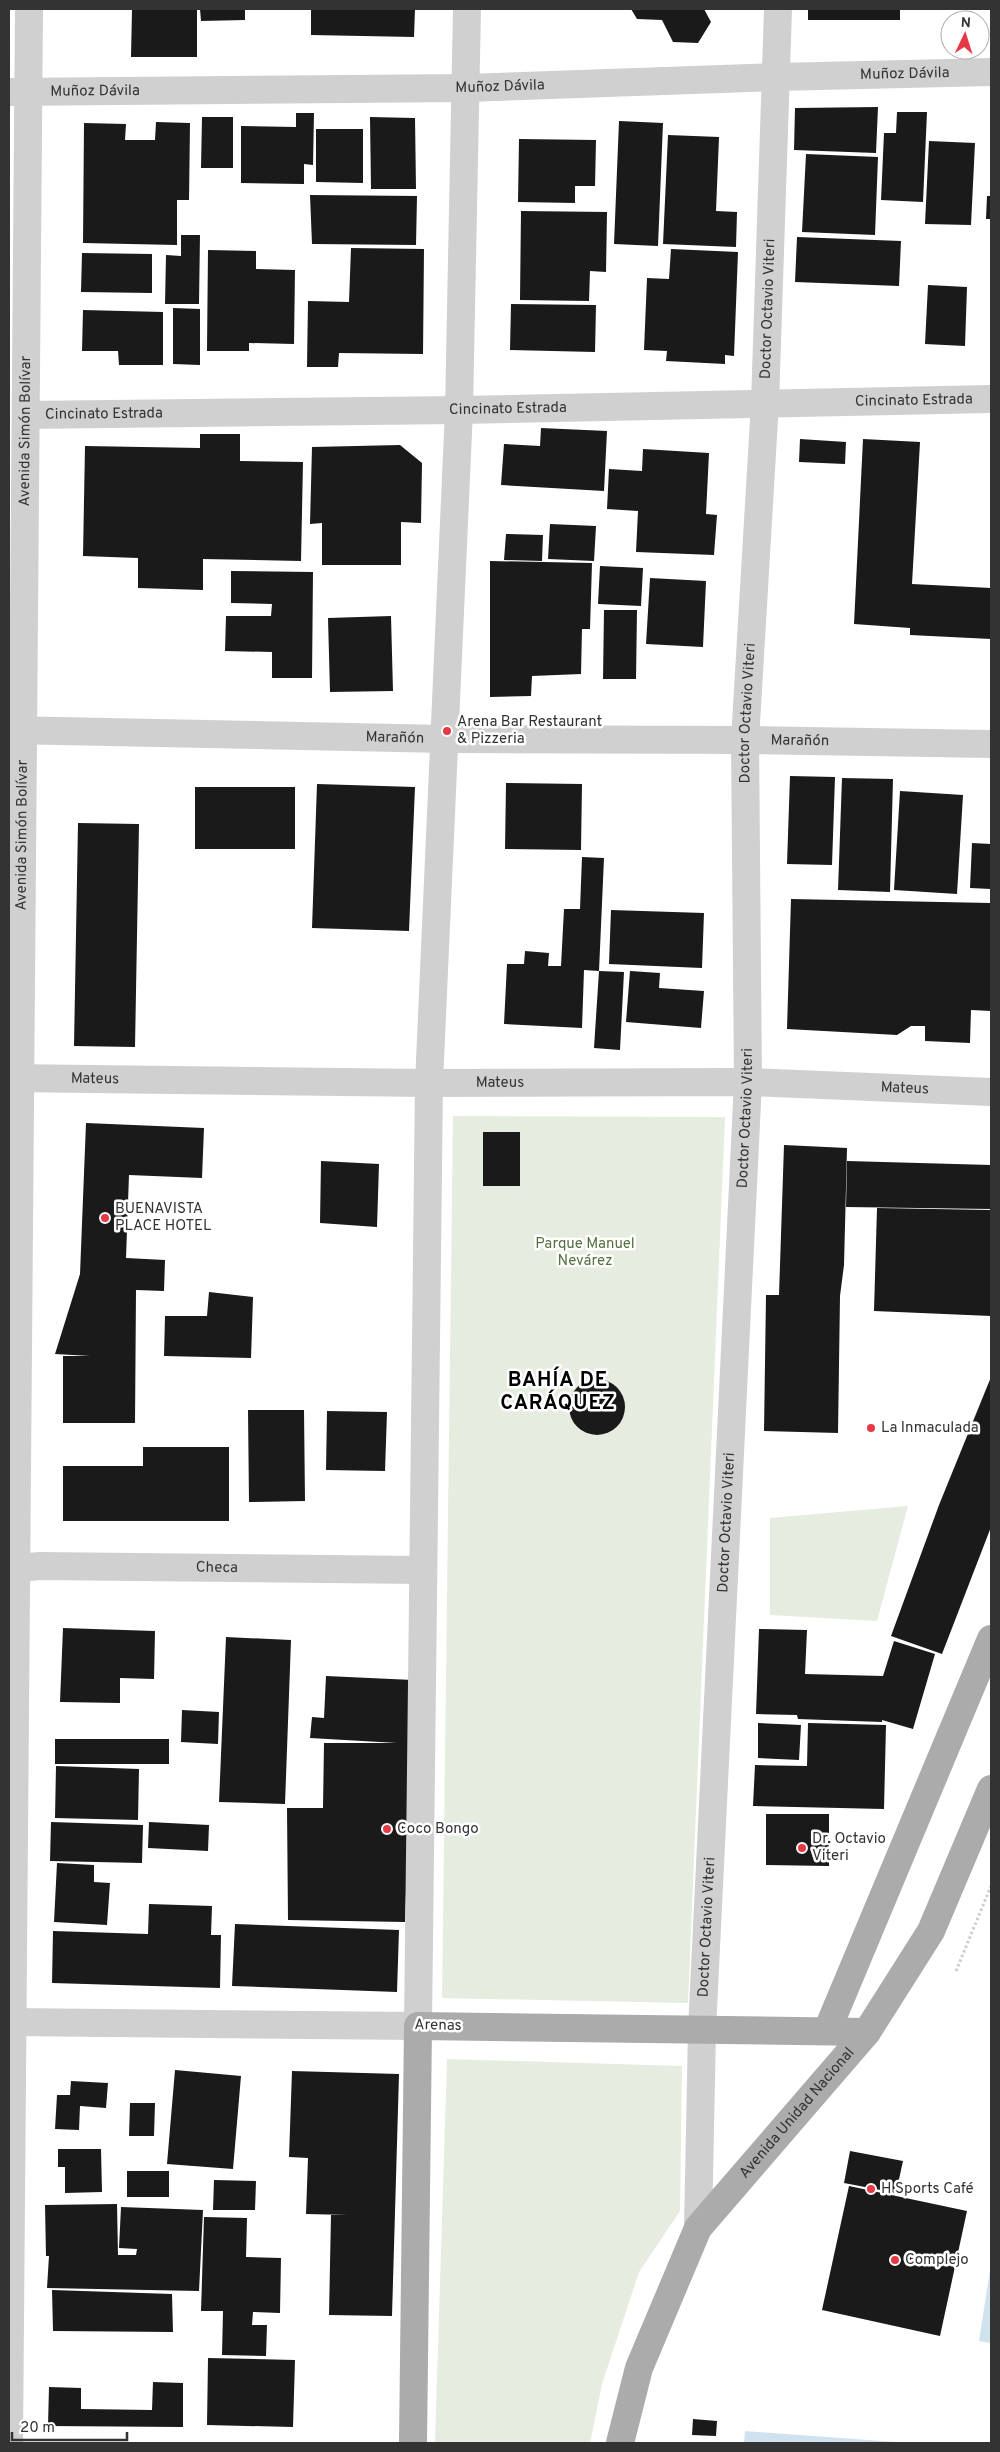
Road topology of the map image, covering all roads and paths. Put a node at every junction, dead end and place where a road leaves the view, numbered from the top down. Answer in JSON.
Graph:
{"nodes":[{"id":1,"x":29,"y":9,"type":"edge"},
{"id":2,"x":467,"y":9,"type":"edge"},
{"id":3,"x":778,"y":9,"type":"edge"},
{"id":4,"x":991,"y":72,"type":"edge"},
{"id":5,"x":776,"y":77,"type":"junction"},
{"id":6,"x":467,"y":88,"type":"junction"},
{"id":7,"x":18,"y":92,"type":"edge"},
{"id":8,"x":991,"y":399,"type":"edge"},
{"id":9,"x":765,"y":403,"type":"junction"},
{"id":10,"x":459,"y":410,"type":"junction"},
{"id":11,"x":26,"y":415,"type":"junction"},
{"id":12,"x":16,"y":730,"type":"edge"},
{"id":13,"x":445,"y":739,"type":"junction"},
{"id":14,"x":745,"y":740,"type":"junction"},
{"id":15,"x":991,"y":744,"type":"edge"},
{"id":16,"x":15,"y":1078,"type":"edge"},
{"id":17,"x":748,"y":1082,"type":"junction"},
{"id":18,"x":429,"y":1083,"type":"junction"},
{"id":19,"x":991,"y":1092,"type":"edge"},
{"id":20,"x":13,"y":1569,"type":"edge"},
{"id":21,"x":424,"y":1570,"type":"junction"},
{"id":22,"x":991,"y":1639,"type":"edge"},
{"id":23,"x":991,"y":1789,"type":"edge"},
{"id":24,"x":991,"y":1886,"type":"edge"},
{"id":25,"x":956,"y":1971,"type":"dead end"},
{"id":26,"x":11,"y":2022,"type":"edge"},
{"id":27,"x":418,"y":2026,"type":"junction"},
{"id":28,"x":702,"y":2030,"type":"junction"},
{"id":29,"x":827,"y":2031,"type":"junction"},
{"id":30,"x":867,"y":2032,"type":"junction"},
{"id":31,"x":698,"y":2228,"type":"junction"},
{"id":32,"x":9,"y":2443,"type":"edge"},
{"id":33,"x":413,"y":2443,"type":"edge"},
{"id":34,"x":620,"y":2443,"type":"edge"}],
"edges":[{"from":1,"to":7,"type":"street","name":"Avenida Simón Bolívar"},
{"from":2,"to":6,"type":"street"},
{"from":3,"to":5,"type":"street","name":"Doctor Octavio Viteri"},
{"from":4,"to":5,"type":"street","name":"Muñoz Dávila"},
{"from":5,"to":6,"type":"street","name":"Muñoz Dávila"},
{"from":5,"to":9,"type":"street","name":"Doctor Octavio Viteri"},
{"from":6,"to":7,"type":"street","name":"Muñoz Dávila"},
{"from":6,"to":10,"type":"street"},
{"from":7,"to":11,"type":"street","name":"Avenida Simón Bolívar"},
{"from":8,"to":9,"type":"street","name":"Cincinato Estrada"},
{"from":9,"to":10,"type":"street","name":"Cincinato Estrada"},
{"from":9,"to":14,"type":"street","name":"Doctor Octavio Viteri"},
{"from":10,"to":11,"type":"street","name":"Cincinato Estrada"},
{"from":10,"to":13,"type":"street"},
{"from":11,"to":12,"type":"street","name":"Avenida Simón Bolívar"},
{"from":12,"to":13,"type":"street","name":"Marañón"},
{"from":12,"to":16,"type":"street","name":"Avenida Simón Bolívar"},
{"from":13,"to":14,"type":"street","name":"Marañón"},
{"from":13,"to":18,"type":"street"},
{"from":14,"to":15,"type":"street","name":"Marañón"},
{"from":14,"to":17,"type":"street","name":"Doctor Octavio Viteri"},
{"from":16,"to":18,"type":"street","name":"Mateus"},
{"from":16,"to":20,"type":"street","name":"Avenida Simón Bolívar"},
{"from":17,"to":18,"type":"street","name":"Mateus"},
{"from":17,"to":19,"type":"street","name":"Mateus"},
{"from":17,"to":28,"type":"street","name":"Doctor Octavio Viteri"},
{"from":18,"to":21,"type":"street"},
{"from":20,"to":21,"type":"street","name":"Checa"},
{"from":20,"to":26,"type":"street","name":"Avenida Simón Bolívar"},
{"from":21,"to":27,"type":"street"},
{"from":22,"to":29,"type":"main road","name":"Avenida Unidad Nacional"},
{"from":23,"to":30,"type":"main road","name":"Avenida Unidad Nacional"},
{"from":24,"to":25,"type":"path"},
{"from":26,"to":27,"type":"street","name":"Arenas"},
{"from":26,"to":32,"type":"street","name":"Avenida Simón Bolívar"},
{"from":27,"to":28,"type":"main road","name":"Arenas"},
{"from":27,"to":33,"type":"main road"},
{"from":28,"to":29,"type":"main road","name":"Arenas"},
{"from":28,"to":31,"type":"street","name":"Doctor Octavio Viteri"},
{"from":29,"to":30,"type":"main road","name":"Arenas"},
{"from":30,"to":31,"type":"main road","name":"Avenida Unidad Nacional"},
{"from":31,"to":34,"type":"main road","name":"Avenida Unidad Nacional"}]}
